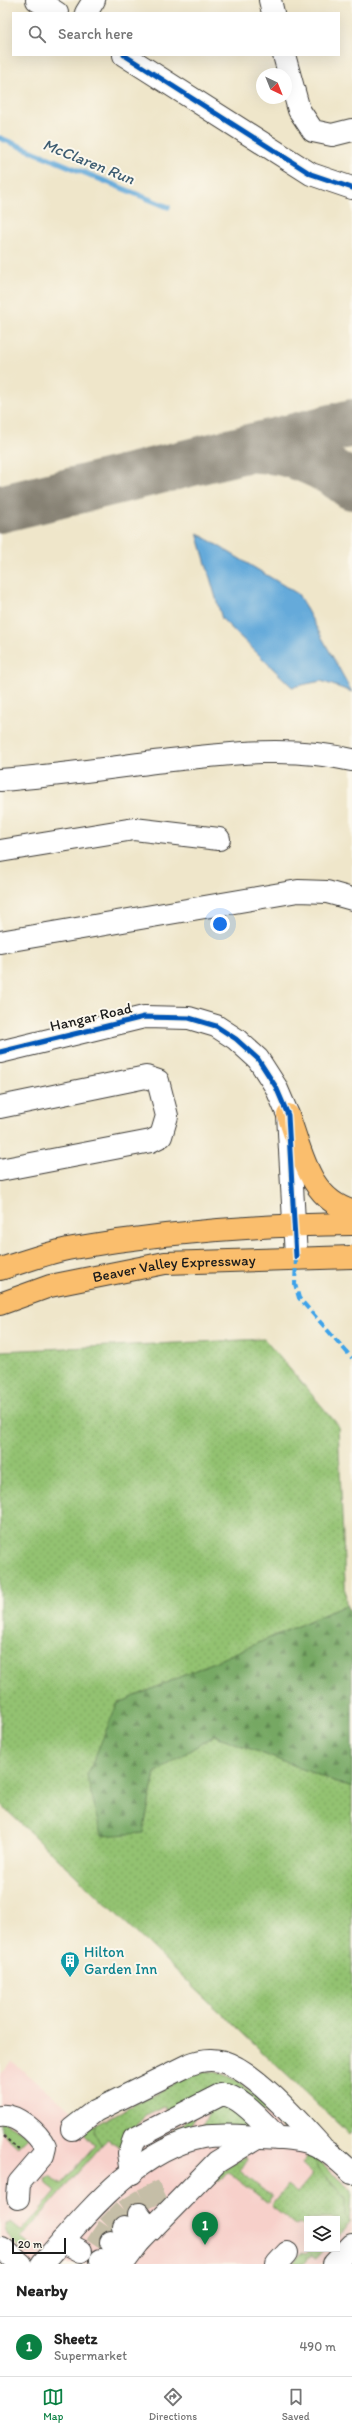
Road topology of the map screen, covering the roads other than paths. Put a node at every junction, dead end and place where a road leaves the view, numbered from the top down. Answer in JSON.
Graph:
{"nodes":[{"id":1,"x":37,"y":0,"type":"edge"},
{"id":2,"x":94,"y":0,"type":"edge"},
{"id":3,"x":270,"y":0,"type":"edge"},
{"id":4,"x":55,"y":12,"type":"edge"},
{"id":5,"x":87,"y":12,"type":"edge"},
{"id":6,"x":274,"y":12,"type":"edge"},
{"id":7,"x":126,"y":56,"type":"edge"},
{"id":8,"x":284,"y":56,"type":"edge"},
{"id":9,"x":352,"y":130,"type":"edge"},
{"id":10,"x":352,"y":188,"type":"edge"},
{"id":11,"x":352,"y":760,"type":"edge"},
{"id":12,"x":0,"y":780,"type":"edge"},
{"id":13,"x":219,"y":839,"type":"dead end"},
{"id":14,"x":0,"y":851,"type":"edge"},
{"id":15,"x":352,"y":899,"type":"edge"},
{"id":16,"x":0,"y":942,"type":"edge"},
{"id":17,"x":0,"y":1052,"type":"edge"},
{"id":18,"x":0,"y":1107,"type":"edge"},
{"id":19,"x":288,"y":1115,"type":"junction"},
{"id":20,"x":0,"y":1170,"type":"edge"},
{"id":21,"x":352,"y":1211,"type":"edge"},
{"id":22,"x":352,"y":1224,"type":"edge"},
{"id":23,"x":295,"y":1225,"type":"junction"},
{"id":24,"x":352,"y":1257,"type":"edge"},
{"id":25,"x":296,"y":1258,"type":"junction"},
{"id":26,"x":0,"y":1269,"type":"edge"},
{"id":27,"x":0,"y":1304,"type":"edge"},
{"id":28,"x":208,"y":2101,"type":"junction"},
{"id":29,"x":0,"y":2116,"type":"edge"},
{"id":30,"x":72,"y":2128,"type":"dead end"},
{"id":31,"x":268,"y":2137,"type":"junction"},
{"id":32,"x":191,"y":2140,"type":"junction"},
{"id":33,"x":321,"y":2146,"type":"junction"},
{"id":34,"x":352,"y":2172,"type":"edge"},
{"id":35,"x":133,"y":2181,"type":"junction"},
{"id":36,"x":18,"y":2198,"type":"dead end"},
{"id":37,"x":131,"y":2238,"type":"edge"},
{"id":38,"x":62,"y":2241,"type":"junction"},
{"id":39,"x":352,"y":2245,"type":"edge"},
{"id":40,"x":2,"y":2248,"type":"dead end"},
{"id":41,"x":81,"y":2251,"type":"tunnel mouth"},
{"id":42,"x":21,"y":2264,"type":"edge"},
{"id":43,"x":44,"y":2264,"type":"edge"},
{"id":44,"x":334,"y":2264,"type":"edge"}],
"edges":[{"from":1,"to":4,"type":"street"},
{"from":2,"to":5,"type":"street"},
{"from":3,"to":6,"type":"street"},
{"from":7,"to":10,"type":"street"},
{"from":8,"to":9,"type":"street"},
{"from":11,"to":12,"type":"street"},
{"from":13,"to":14,"type":"street"},
{"from":15,"to":16,"type":"street"},
{"from":17,"to":19,"type":"street","name":"Hangar Road"},
{"from":18,"to":20,"type":"street"},
{"from":19,"to":21,"type":"highway"},
{"from":19,"to":23,"type":"street","name":"Hangar Road"},
{"from":22,"to":23,"type":"highway","name":"Beaver Valley Expressway"},
{"from":23,"to":25,"type":"street","name":"Hangar Road"},
{"from":23,"to":26,"type":"highway","name":"Beaver Valley Expressway"},
{"from":24,"to":25,"type":"highway","name":"Beaver Valley Expressway"},
{"from":25,"to":27,"type":"highway","name":"Beaver Valley Expressway"},
{"from":28,"to":31,"type":"street"},
{"from":28,"to":32,"type":"street"},
{"from":28,"to":35,"type":"street"},
{"from":29,"to":36,"type":"street"},
{"from":30,"to":33,"type":"street"},
{"from":31,"to":32,"type":"street"},
{"from":31,"to":33,"type":"street"},
{"from":31,"to":37,"type":"street"},
{"from":32,"to":35,"type":"street"},
{"from":33,"to":34,"type":"street"},
{"from":35,"to":38,"type":"street"},
{"from":38,"to":41,"type":"street"},
{"from":38,"to":43,"type":"street"},
{"from":39,"to":44,"type":"street"},
{"from":40,"to":42,"type":"street"}]}
